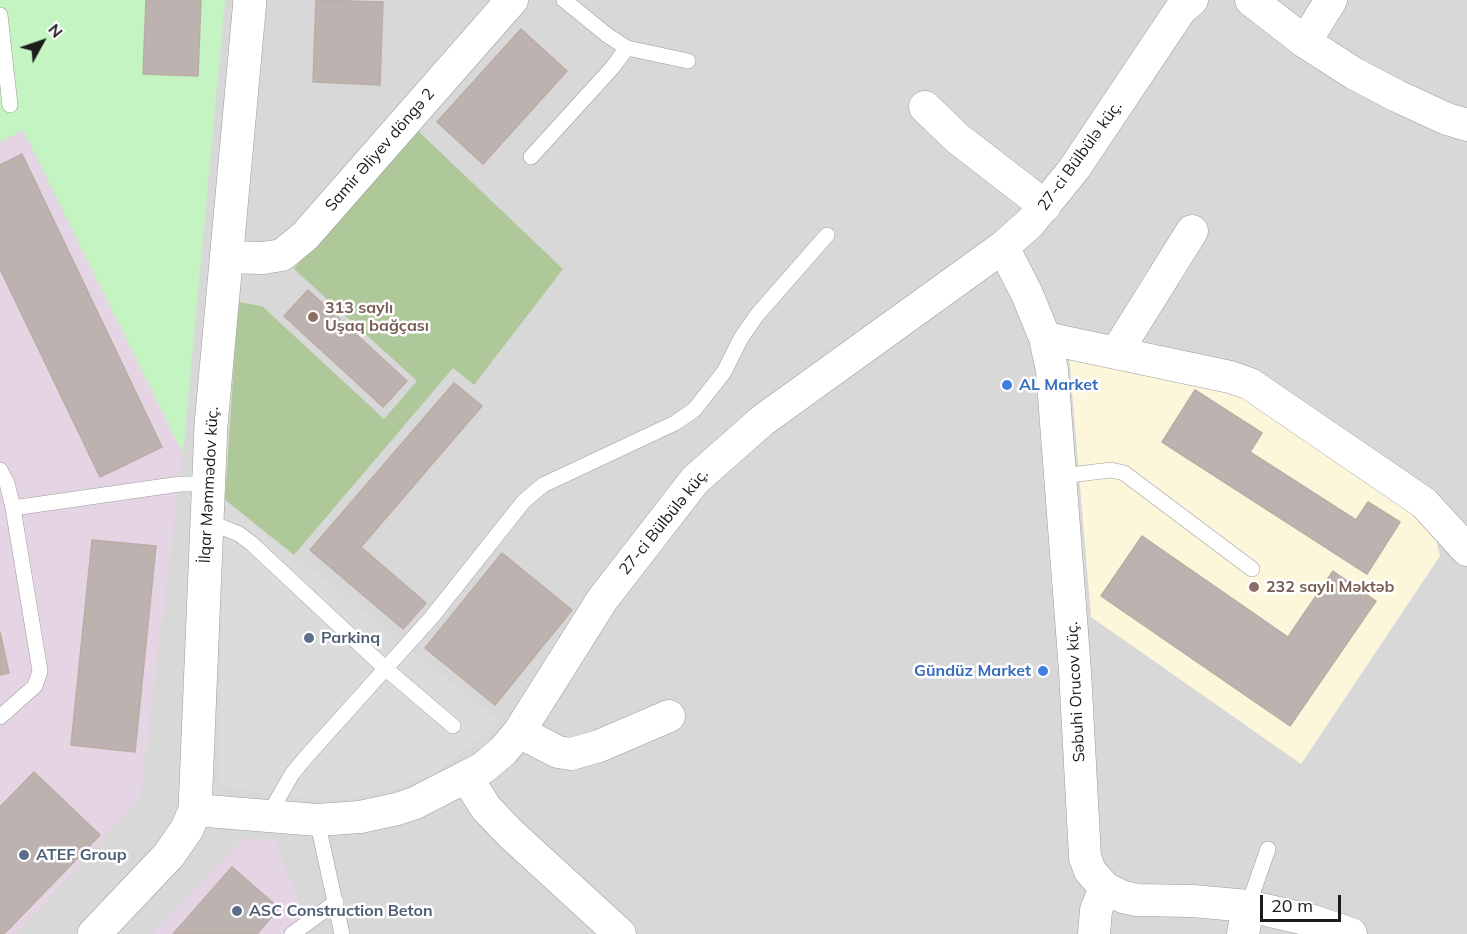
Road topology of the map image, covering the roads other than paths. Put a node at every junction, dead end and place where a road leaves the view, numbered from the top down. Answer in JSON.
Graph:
{"nodes":[{"id":1,"x":250,"y":0,"type":"edge"},
{"id":2,"x":512,"y":0,"type":"edge"},
{"id":3,"x":564,"y":0,"type":"edge"},
{"id":4,"x":1251,"y":0,"type":"edge"},
{"id":5,"x":1331,"y":0,"type":"edge"},
{"id":6,"x":1182,"y":3,"type":"edge"},
{"id":7,"x":0,"y":15,"type":"edge"},
{"id":8,"x":1305,"y":42,"type":"junction"},
{"id":9,"x":627,"y":48,"type":"junction"},
{"id":10,"x":688,"y":61,"type":"dead end"},
{"id":11,"x":10,"y":105,"type":"dead end"},
{"id":12,"x":925,"y":107,"type":"dead end"},
{"id":13,"x":1467,"y":125,"type":"edge"},
{"id":14,"x":531,"y":157,"type":"dead end"},
{"id":15,"x":1045,"y":206,"type":"junction"},
{"id":16,"x":1192,"y":231,"type":"dead end"},
{"id":17,"x":826,"y":235,"type":"dead end"},
{"id":18,"x":1003,"y":247,"type":"junction"},
{"id":19,"x":226,"y":257,"type":"junction"},
{"id":20,"x":1045,"y":338,"type":"junction"},
{"id":21,"x":1116,"y":353,"type":"junction"},
{"id":22,"x":0,"y":470,"type":"edge"},
{"id":23,"x":1061,"y":476,"type":"junction"},
{"id":24,"x":208,"y":484,"type":"junction"},
{"id":25,"x":13,"y":508,"type":"junction"},
{"id":26,"x":207,"y":521,"type":"junction"},
{"id":27,"x":1467,"y":550,"type":"edge"},
{"id":28,"x":1252,"y":569,"type":"dead end"},
{"id":29,"x":386,"y":669,"type":"junction"},
{"id":30,"x":669,"y":716,"type":"dead end"},
{"id":31,"x":0,"y":717,"type":"edge"},
{"id":32,"x":453,"y":726,"type":"dead end"},
{"id":33,"x":519,"y":732,"type":"junction"},
{"id":34,"x":467,"y":778,"type":"junction"},
{"id":35,"x":195,"y":810,"type":"junction"},
{"id":36,"x":268,"y":816,"type":"junction"},
{"id":37,"x":317,"y":820,"type":"junction"},
{"id":38,"x":1268,"y":849,"type":"dead end"},
{"id":39,"x":1105,"y":888,"type":"junction"},
{"id":40,"x":336,"y":902,"type":"junction"},
{"id":41,"x":1246,"y":920,"type":"edge"},
{"id":42,"x":94,"y":934,"type":"edge"},
{"id":43,"x":292,"y":934,"type":"edge"},
{"id":44,"x":342,"y":934,"type":"edge"},
{"id":45,"x":620,"y":934,"type":"edge"},
{"id":46,"x":1094,"y":934,"type":"edge"},
{"id":47,"x":1351,"y":934,"type":"edge"}],
"edges":[{"from":1,"to":19,"type":"street","name":"İlqar Məmmədov küç."},
{"from":2,"to":19,"type":"street","name":"Samir Əliyev döngə 2"},
{"from":3,"to":9,"type":"lane"},
{"from":4,"to":8,"type":"street"},
{"from":5,"to":8,"type":"street"},
{"from":6,"to":15,"type":"street","name":"27-ci Bülbülə küç."},
{"from":7,"to":11,"type":"lane"},
{"from":8,"to":13,"type":"street"},
{"from":9,"to":10,"type":"lane"},
{"from":9,"to":14,"type":"lane"},
{"from":12,"to":15,"type":"street"},
{"from":15,"to":18,"type":"street","name":"27-ci Bülbülə küç."},
{"from":16,"to":21,"type":"street"},
{"from":17,"to":29,"type":"lane"},
{"from":18,"to":20,"type":"street","name":"Səbuhi Orucov küç."},
{"from":18,"to":33,"type":"street","name":"27-ci Bülbülə küç."},
{"from":19,"to":24,"type":"street","name":"İlqar Məmmədov küç."},
{"from":20,"to":21,"type":"street"},
{"from":20,"to":23,"type":"street","name":"Səbuhi Orucov küç."},
{"from":21,"to":27,"type":"street"},
{"from":22,"to":25,"type":"lane"},
{"from":23,"to":28,"type":"lane"},
{"from":23,"to":39,"type":"street","name":"Səbuhi Orucov küç."},
{"from":24,"to":25,"type":"lane"},
{"from":24,"to":26,"type":"street","name":"İlqar Məmmədov küç."},
{"from":25,"to":31,"type":"lane"},
{"from":26,"to":29,"type":"lane"},
{"from":26,"to":35,"type":"street","name":"İlqar Məmmədov küç."},
{"from":29,"to":32,"type":"lane"},
{"from":29,"to":36,"type":"lane"},
{"from":30,"to":33,"type":"street"},
{"from":33,"to":34,"type":"street","name":"27-ci Bülbülə küç."},
{"from":34,"to":37,"type":"street","name":"27-ci Bülbülə küç."},
{"from":34,"to":45,"type":"street"},
{"from":35,"to":36,"type":"street","name":"27-ci Bülbülə küç."},
{"from":35,"to":42,"type":"street","name":"İlqar Məmmədov küç."},
{"from":36,"to":37,"type":"street","name":"27-ci Bülbülə küç."},
{"from":37,"to":40,"type":"lane"},
{"from":38,"to":41,"type":"lane"},
{"from":39,"to":41,"type":"street"},
{"from":39,"to":46,"type":"street"},
{"from":40,"to":43,"type":"lane"},
{"from":40,"to":44,"type":"lane"},
{"from":41,"to":47,"type":"street"}]}
